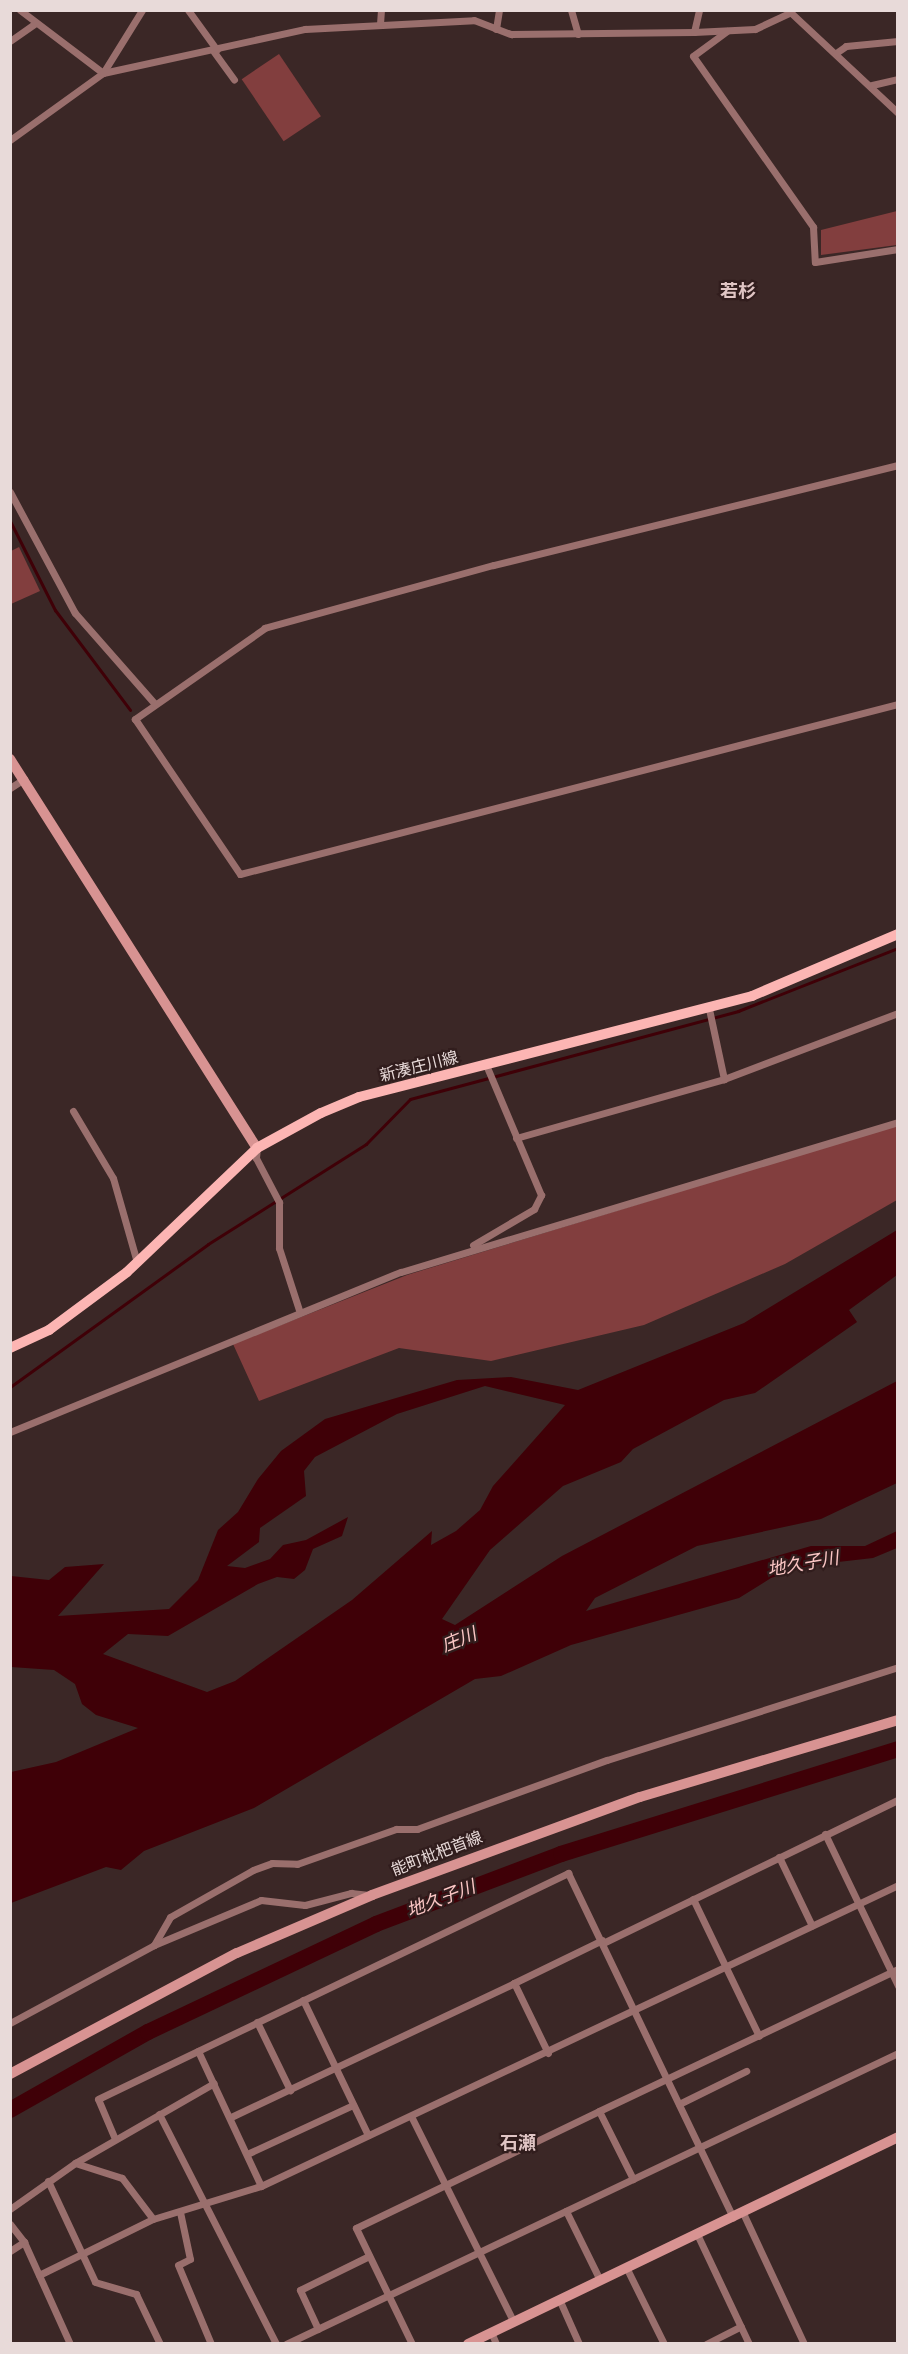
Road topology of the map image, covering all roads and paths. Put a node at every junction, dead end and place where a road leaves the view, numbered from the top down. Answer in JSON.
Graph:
{"nodes":[{"id":1,"x":20,"y":10,"type":"edge"},
{"id":2,"x":142,"y":10,"type":"edge"},
{"id":3,"x":188,"y":10,"type":"edge"},
{"id":4,"x":381,"y":10,"type":"edge"},
{"id":5,"x":499,"y":10,"type":"edge"},
{"id":6,"x":571,"y":10,"type":"edge"},
{"id":7,"x":699,"y":10,"type":"edge"},
{"id":8,"x":789,"y":12,"type":"edge"},
{"id":9,"x":36,"y":23,"type":"junction"},
{"id":10,"x":380,"y":24,"type":"junction"},
{"id":11,"x":496,"y":29,"type":"junction"},
{"id":12,"x":727,"y":30,"type":"junction"},
{"id":13,"x":693,"y":32,"type":"junction"},
{"id":14,"x":578,"y":34,"type":"junction"},
{"id":15,"x":10,"y":41,"type":"edge"},
{"id":16,"x":897,"y":41,"type":"edge"},
{"id":17,"x":215,"y":51,"type":"junction"},
{"id":18,"x":836,"y":53,"type":"junction"},
{"id":19,"x":103,"y":73,"type":"junction"},
{"id":20,"x":897,"y":79,"type":"edge"},
{"id":21,"x":234,"y":80,"type":"dead end"},
{"id":22,"x":872,"y":85,"type":"junction"},
{"id":23,"x":897,"y":113,"type":"edge"},
{"id":24,"x":10,"y":140,"type":"edge"},
{"id":25,"x":897,"y":249,"type":"edge"},
{"id":26,"x":897,"y":465,"type":"edge"},
{"id":27,"x":10,"y":492,"type":"edge"},
{"id":28,"x":154,"y":703,"type":"junction"},
{"id":29,"x":897,"y":704,"type":"edge"},
{"id":30,"x":10,"y":759,"type":"edge"},
{"id":31,"x":24,"y":779,"type":"junction"},
{"id":32,"x":10,"y":788,"type":"edge"},
{"id":33,"x":897,"y":934,"type":"edge"},
{"id":34,"x":709,"y":1009,"type":"junction"},
{"id":35,"x":897,"y":1013,"type":"edge"},
{"id":36,"x":486,"y":1065,"type":"junction"},
{"id":37,"x":724,"y":1080,"type":"junction"},
{"id":38,"x":73,"y":1111,"type":"dead end"},
{"id":39,"x":897,"y":1122,"type":"edge"},
{"id":40,"x":516,"y":1138,"type":"junction"},
{"id":41,"x":257,"y":1148,"type":"junction"},
{"id":42,"x":463,"y":1251,"type":"junction"},
{"id":43,"x":137,"y":1262,"type":"junction"},
{"id":44,"x":299,"y":1310,"type":"junction"},
{"id":45,"x":12,"y":1344,"type":"edge"},
{"id":46,"x":10,"y":1432,"type":"edge"},
{"id":47,"x":897,"y":1667,"type":"edge"},
{"id":48,"x":897,"y":1720,"type":"edge"},
{"id":49,"x":897,"y":1800,"type":"edge"},
{"id":50,"x":825,"y":1834,"type":"junction"},
{"id":51,"x":779,"y":1857,"type":"junction"},
{"id":52,"x":897,"y":1885,"type":"edge"},
{"id":53,"x":372,"y":1895,"type":"junction"},
{"id":54,"x":693,"y":1899,"type":"junction"},
{"id":55,"x":859,"y":1904,"type":"junction"},
{"id":56,"x":812,"y":1926,"type":"junction"},
{"id":57,"x":603,"y":1942,"type":"junction"},
{"id":58,"x":154,"y":1945,"type":"junction"},
{"id":59,"x":725,"y":1968,"type":"junction"},
{"id":60,"x":894,"y":1970,"type":"edge"},
{"id":61,"x":514,"y":1983,"type":"junction"},
{"id":62,"x":897,"y":1986,"type":"edge"},
{"id":63,"x":303,"y":2000,"type":"junction"},
{"id":64,"x":635,"y":2011,"type":"junction"},
{"id":65,"x":256,"y":2022,"type":"junction"},
{"id":66,"x":10,"y":2023,"type":"edge"},
{"id":67,"x":759,"y":2036,"type":"junction"},
{"id":68,"x":198,"y":2050,"type":"junction"},
{"id":69,"x":548,"y":2053,"type":"junction"},
{"id":70,"x":897,"y":2053,"type":"edge"},
{"id":71,"x":335,"y":2067,"type":"junction"},
{"id":72,"x":746,"y":2071,"type":"dead end"},
{"id":73,"x":10,"y":2074,"type":"edge"},
{"id":74,"x":667,"y":2079,"type":"junction"},
{"id":75,"x":214,"y":2083,"type":"junction"},
{"id":76,"x":290,"y":2090,"type":"junction"},
{"id":77,"x":679,"y":2104,"type":"junction"},
{"id":78,"x":353,"y":2105,"type":"junction"},
{"id":79,"x":599,"y":2111,"type":"junction"},
{"id":80,"x":159,"y":2114,"type":"junction"},
{"id":81,"x":411,"y":2116,"type":"junction"},
{"id":82,"x":231,"y":2117,"type":"junction"},
{"id":83,"x":368,"y":2135,"type":"junction"},
{"id":84,"x":897,"y":2137,"type":"edge"},
{"id":85,"x":116,"y":2139,"type":"junction"},
{"id":86,"x":701,"y":2148,"type":"junction"},
{"id":87,"x":247,"y":2154,"type":"junction"},
{"id":88,"x":75,"y":2163,"type":"junction"},
{"id":89,"x":633,"y":2179,"type":"junction"},
{"id":90,"x":48,"y":2181,"type":"junction"},
{"id":91,"x":261,"y":2186,"type":"junction"},
{"id":92,"x":444,"y":2186,"type":"junction"},
{"id":93,"x":205,"y":2205,"type":"junction"},
{"id":94,"x":10,"y":2209,"type":"edge"},
{"id":95,"x":566,"y":2211,"type":"junction"},
{"id":96,"x":180,"y":2212,"type":"junction"},
{"id":97,"x":738,"y":2215,"type":"junction"},
{"id":98,"x":153,"y":2219,"type":"junction"},
{"id":99,"x":10,"y":2224,"type":"edge"},
{"id":100,"x":697,"y":2234,"type":"junction"},
{"id":101,"x":24,"y":2242,"type":"junction"},
{"id":102,"x":10,"y":2251,"type":"edge"},
{"id":103,"x":478,"y":2253,"type":"junction"},
{"id":104,"x":81,"y":2254,"type":"junction"},
{"id":105,"x":369,"y":2256,"type":"junction"},
{"id":106,"x":626,"y":2268,"type":"junction"},
{"id":107,"x":39,"y":2275,"type":"junction"},
{"id":108,"x":600,"y":2280,"type":"junction"},
{"id":109,"x":389,"y":2296,"type":"junction"},
{"id":110,"x":559,"y":2300,"type":"junction"},
{"id":111,"x":513,"y":2321,"type":"junction"},
{"id":112,"x":741,"y":2326,"type":"junction"},
{"id":113,"x":318,"y":2330,"type":"junction"},
{"id":114,"x":491,"y":2332,"type":"junction"},
{"id":115,"x":70,"y":2343,"type":"edge"},
{"id":116,"x":160,"y":2343,"type":"edge"},
{"id":117,"x":211,"y":2343,"type":"edge"},
{"id":118,"x":276,"y":2343,"type":"edge"},
{"id":119,"x":286,"y":2343,"type":"edge"},
{"id":120,"x":412,"y":2343,"type":"edge"},
{"id":121,"x":468,"y":2343,"type":"edge"},
{"id":122,"x":496,"y":2343,"type":"edge"},
{"id":123,"x":579,"y":2343,"type":"edge"},
{"id":124,"x":664,"y":2343,"type":"edge"},
{"id":125,"x":706,"y":2343,"type":"edge"},
{"id":126,"x":749,"y":2343,"type":"edge"},
{"id":127,"x":804,"y":2343,"type":"edge"}],
"edges":[{"from":1,"to":9,"type":"street"},
{"from":2,"to":19,"type":"street"},
{"from":3,"to":17,"type":"street"},
{"from":4,"to":10,"type":"street"},
{"from":5,"to":11,"type":"street"},
{"from":6,"to":14,"type":"street"},
{"from":7,"to":13,"type":"street"},
{"from":8,"to":12,"type":"street"},
{"from":8,"to":18,"type":"street"},
{"from":9,"to":15,"type":"street"},
{"from":9,"to":19,"type":"street"},
{"from":10,"to":11,"type":"street"},
{"from":10,"to":17,"type":"street"},
{"from":11,"to":14,"type":"street"},
{"from":12,"to":13,"type":"street"},
{"from":12,"to":25,"type":"street"},
{"from":13,"to":14,"type":"street"},
{"from":16,"to":18,"type":"street"},
{"from":17,"to":19,"type":"street"},
{"from":17,"to":21,"type":"street"},
{"from":18,"to":22,"type":"street"},
{"from":19,"to":24,"type":"street"},
{"from":20,"to":22,"type":"street"},
{"from":22,"to":23,"type":"street"},
{"from":26,"to":28,"type":"street"},
{"from":27,"to":28,"type":"street"},
{"from":28,"to":29,"type":"street"},
{"from":30,"to":31,"type":"main road"},
{"from":31,"to":32,"type":"street"},
{"from":31,"to":41,"type":"main road"},
{"from":33,"to":34,"type":"main road","name":"新湊庄川線"},
{"from":34,"to":36,"type":"main road","name":"新湊庄川線"},
{"from":34,"to":37,"type":"street"},
{"from":35,"to":37,"type":"street"},
{"from":36,"to":40,"type":"street"},
{"from":36,"to":41,"type":"main road","name":"新湊庄川線"},
{"from":37,"to":40,"type":"street"},
{"from":38,"to":43,"type":"street"},
{"from":39,"to":42,"type":"street"},
{"from":40,"to":42,"type":"street"},
{"from":41,"to":43,"type":"main road","name":"新湊庄川線"},
{"from":41,"to":44,"type":"street"},
{"from":42,"to":44,"type":"street"},
{"from":43,"to":45,"type":"main road","name":"新湊庄川線"},
{"from":44,"to":46,"type":"street"},
{"from":47,"to":58,"type":"street"},
{"from":48,"to":53,"type":"main road","name":"能町枇杷首線"},
{"from":49,"to":50,"type":"street"},
{"from":50,"to":51,"type":"street"},
{"from":50,"to":55,"type":"street"},
{"from":51,"to":54,"type":"street"},
{"from":51,"to":56,"type":"street"},
{"from":52,"to":55,"type":"street"},
{"from":53,"to":58,"type":"street"},
{"from":53,"to":73,"type":"main road","name":"能町枇杷首線"},
{"from":54,"to":57,"type":"street"},
{"from":54,"to":59,"type":"street"},
{"from":55,"to":56,"type":"street"},
{"from":55,"to":60,"type":"street"},
{"from":56,"to":59,"type":"street"},
{"from":57,"to":61,"type":"street"},
{"from":57,"to":63,"type":"street"},
{"from":57,"to":64,"type":"street"},
{"from":58,"to":66,"type":"street"},
{"from":59,"to":64,"type":"street"},
{"from":59,"to":67,"type":"street"},
{"from":60,"to":62,"type":"street"},
{"from":60,"to":67,"type":"street"},
{"from":61,"to":69,"type":"street"},
{"from":61,"to":71,"type":"street"},
{"from":63,"to":65,"type":"street"},
{"from":63,"to":71,"type":"street"},
{"from":64,"to":69,"type":"street"},
{"from":64,"to":74,"type":"street"},
{"from":65,"to":68,"type":"street"},
{"from":65,"to":76,"type":"street"},
{"from":67,"to":74,"type":"street"},
{"from":68,"to":75,"type":"street"},
{"from":68,"to":85,"type":"street"},
{"from":69,"to":81,"type":"street"},
{"from":70,"to":86,"type":"street"},
{"from":71,"to":76,"type":"street"},
{"from":71,"to":78,"type":"street"},
{"from":72,"to":77,"type":"street"},
{"from":74,"to":77,"type":"street"},
{"from":74,"to":79,"type":"street"},
{"from":75,"to":80,"type":"street"},
{"from":75,"to":82,"type":"street"},
{"from":76,"to":82,"type":"street"},
{"from":77,"to":86,"type":"street"},
{"from":78,"to":83,"type":"street"},
{"from":78,"to":87,"type":"street"},
{"from":79,"to":89,"type":"street"},
{"from":79,"to":92,"type":"street"},
{"from":80,"to":85,"type":"street"},
{"from":80,"to":93,"type":"street"},
{"from":81,"to":83,"type":"street"},
{"from":81,"to":92,"type":"street"},
{"from":82,"to":87,"type":"street"},
{"from":83,"to":91,"type":"street"},
{"from":84,"to":97,"type":"main road"},
{"from":85,"to":88,"type":"street"},
{"from":86,"to":89,"type":"street"},
{"from":86,"to":97,"type":"street"},
{"from":87,"to":91,"type":"street"},
{"from":88,"to":90,"type":"street"},
{"from":88,"to":98,"type":"street"},
{"from":89,"to":95,"type":"street"},
{"from":90,"to":94,"type":"street"},
{"from":90,"to":104,"type":"street"},
{"from":91,"to":93,"type":"street"},
{"from":92,"to":103,"type":"street"},
{"from":92,"to":105,"type":"street"},
{"from":93,"to":96,"type":"street"},
{"from":93,"to":118,"type":"street"},
{"from":95,"to":103,"type":"street"},
{"from":95,"to":108,"type":"street"},
{"from":96,"to":98,"type":"street"},
{"from":96,"to":117,"type":"street"},
{"from":97,"to":100,"type":"main road"},
{"from":97,"to":127,"type":"street"},
{"from":98,"to":104,"type":"street"},
{"from":99,"to":101,"type":"street"},
{"from":100,"to":106,"type":"main road"},
{"from":100,"to":112,"type":"street"},
{"from":101,"to":102,"type":"street"},
{"from":101,"to":107,"type":"street"},
{"from":103,"to":109,"type":"street"},
{"from":103,"to":111,"type":"street"},
{"from":104,"to":107,"type":"street"},
{"from":104,"to":116,"type":"street"},
{"from":105,"to":109,"type":"street"},
{"from":105,"to":113,"type":"street"},
{"from":106,"to":108,"type":"main road"},
{"from":106,"to":124,"type":"street"},
{"from":107,"to":115,"type":"street"},
{"from":108,"to":110,"type":"main road"},
{"from":109,"to":113,"type":"street"},
{"from":109,"to":120,"type":"street"},
{"from":110,"to":111,"type":"main road"},
{"from":110,"to":123,"type":"street"},
{"from":111,"to":114,"type":"main road"},
{"from":112,"to":125,"type":"street"},
{"from":112,"to":126,"type":"street"},
{"from":113,"to":119,"type":"street"},
{"from":114,"to":121,"type":"main road"},
{"from":114,"to":122,"type":"street"}]}
